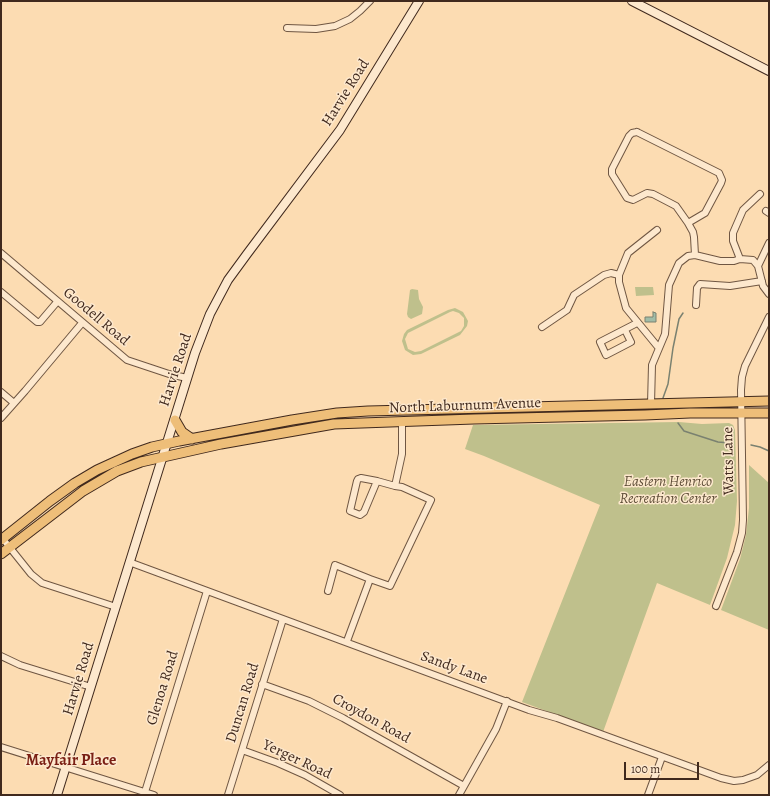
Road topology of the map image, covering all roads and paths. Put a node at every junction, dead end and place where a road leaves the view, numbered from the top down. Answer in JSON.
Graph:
{"nodes":[{"id":1,"x":370,"y":1,"type":"edge"},
{"id":2,"x":420,"y":1,"type":"edge"},
{"id":3,"x":632,"y":1,"type":"edge"},
{"id":4,"x":642,"y":3,"type":"edge"},
{"id":5,"x":287,"y":28,"type":"dead end"},
{"id":6,"x":769,"y":71,"type":"edge"},
{"id":7,"x":760,"y":194,"type":"dead end"},
{"id":8,"x":688,"y":224,"type":"junction"},
{"id":9,"x":657,"y":230,"type":"dead end"},
{"id":10,"x":769,"y":244,"type":"edge"},
{"id":11,"x":1,"y":253,"type":"edge"},
{"id":12,"x":694,"y":255,"type":"junction"},
{"id":13,"x":740,"y":259,"type":"junction"},
{"id":14,"x":758,"y":266,"type":"junction"},
{"id":15,"x":619,"y":275,"type":"junction"},
{"id":16,"x":762,"y":281,"type":"junction"},
{"id":17,"x":1,"y":292,"type":"edge"},
{"id":18,"x":769,"y":294,"type":"edge"},
{"id":19,"x":58,"y":302,"type":"junction"},
{"id":20,"x":696,"y":305,"type":"dead end"},
{"id":21,"x":769,"y":317,"type":"edge"},
{"id":22,"x":82,"y":323,"type":"junction"},
{"id":23,"x":637,"y":323,"type":"junction"},
{"id":24,"x":542,"y":327,"type":"dead end"},
{"id":25,"x":625,"y":330,"type":"junction"},
{"id":26,"x":658,"y":347,"type":"junction"},
{"id":27,"x":187,"y":378,"type":"junction"},
{"id":28,"x":1,"y":392,"type":"edge"},
{"id":29,"x":769,"y":401,"type":"edge"},
{"id":30,"x":741,"y":402,"type":"junction"},
{"id":31,"x":14,"y":403,"type":"junction"},
{"id":32,"x":650,"y":404,"type":"junction"},
{"id":33,"x":741,"y":413,"type":"junction"},
{"id":34,"x":769,"y":413,"type":"edge"},
{"id":35,"x":1,"y":418,"type":"edge"},
{"id":36,"x":175,"y":420,"type":"junction"},
{"id":37,"x":402,"y":422,"type":"junction"},
{"id":38,"x":192,"y":439,"type":"junction"},
{"id":39,"x":168,"y":444,"type":"junction"},
{"id":40,"x":164,"y":456,"type":"junction"},
{"id":41,"x":377,"y":481,"type":"junction"},
{"id":42,"x":395,"y":486,"type":"junction"},
{"id":43,"x":2,"y":539,"type":"edge"},
{"id":44,"x":10,"y":548,"type":"junction"},
{"id":45,"x":1,"y":554,"type":"edge"},
{"id":46,"x":129,"y":562,"type":"junction"},
{"id":47,"x":370,"y":579,"type":"junction"},
{"id":48,"x":207,"y":591,"type":"junction"},
{"id":49,"x":328,"y":591,"type":"dead end"},
{"id":50,"x":716,"y":606,"type":"dead end"},
{"id":51,"x":116,"y":607,"type":"junction"},
{"id":52,"x":283,"y":619,"type":"junction"},
{"id":53,"x":347,"y":641,"type":"junction"},
{"id":54,"x":1,"y":656,"type":"edge"},
{"id":55,"x":262,"y":684,"type":"junction"},
{"id":56,"x":91,"y":687,"type":"junction"},
{"id":57,"x":506,"y":701,"type":"junction"},
{"id":58,"x":1,"y":747,"type":"edge"},
{"id":59,"x":242,"y":750,"type":"junction"},
{"id":60,"x":662,"y":757,"type":"junction"},
{"id":61,"x":769,"y":765,"type":"edge"},
{"id":62,"x":66,"y":768,"type":"junction"},
{"id":63,"x":464,"y":786,"type":"junction"},
{"id":64,"x":145,"y":792,"type":"junction"},
{"id":65,"x":57,"y":795,"type":"edge"},
{"id":66,"x":154,"y":795,"type":"edge"},
{"id":67,"x":228,"y":795,"type":"edge"},
{"id":68,"x":340,"y":795,"type":"edge"},
{"id":69,"x":459,"y":795,"type":"edge"},
{"id":70,"x":648,"y":795,"type":"edge"}],
"edges":[{"from":1,"to":5,"type":"street"},
{"from":2,"to":27,"type":"street","name":"Harvie Road"},
{"from":3,"to":4,"type":"street"},
{"from":4,"to":6,"type":"street"},
{"from":7,"to":13,"type":"street"},
{"from":8,"to":8,"type":"street"},
{"from":8,"to":12,"type":"street"},
{"from":9,"to":15,"type":"street"},
{"from":10,"to":14,"type":"street"},
{"from":11,"to":19,"type":"street","name":"Goodell Road"},
{"from":12,"to":13,"type":"street"},
{"from":12,"to":26,"type":"street"},
{"from":13,"to":14,"type":"street"},
{"from":14,"to":16,"type":"street"},
{"from":15,"to":23,"type":"street"},
{"from":15,"to":24,"type":"street"},
{"from":16,"to":18,"type":"street"},
{"from":16,"to":20,"type":"street"},
{"from":17,"to":19,"type":"street"},
{"from":19,"to":22,"type":"street","name":"Goodell Road"},
{"from":21,"to":30,"type":"street","name":"Watts Lane"},
{"from":22,"to":27,"type":"street","name":"Goodell Road"},
{"from":22,"to":31,"type":"street"},
{"from":23,"to":25,"type":"street"},
{"from":23,"to":26,"type":"street"},
{"from":25,"to":25,"type":"street"},
{"from":26,"to":32,"type":"street"},
{"from":27,"to":36,"type":"street","name":"Harvie Road"},
{"from":28,"to":31,"type":"street"},
{"from":29,"to":30,"type":"main road","name":"North Laburnum Avenue"},
{"from":30,"to":32,"type":"main road","name":"North Laburnum Avenue"},
{"from":30,"to":33,"type":"street","name":"Watts Lane"},
{"from":31,"to":35,"type":"street"},
{"from":32,"to":38,"type":"main road","name":"North Laburnum Avenue"},
{"from":33,"to":34,"type":"main road","name":"North Laburnum Avenue"},
{"from":33,"to":37,"type":"main road","name":"North Laburnum Avenue"},
{"from":33,"to":50,"type":"street","name":"Watts Lane"},
{"from":36,"to":38,"type":"main road"},
{"from":36,"to":39,"type":"street","name":"Harvie Road"},
{"from":37,"to":40,"type":"main road","name":"North Laburnum Avenue"},
{"from":37,"to":42,"type":"street"},
{"from":38,"to":39,"type":"main road","name":"North Laburnum Avenue"},
{"from":39,"to":40,"type":"street","name":"Harvie Road"},
{"from":39,"to":43,"type":"main road","name":"North Laburnum Avenue"},
{"from":40,"to":44,"type":"main road","name":"North Laburnum Avenue"},
{"from":40,"to":46,"type":"street","name":"Harvie Road"},
{"from":41,"to":41,"type":"street"},
{"from":41,"to":42,"type":"street"},
{"from":42,"to":47,"type":"street"},
{"from":43,"to":44,"type":"street"},
{"from":44,"to":45,"type":"main road","name":"North Laburnum Avenue"},
{"from":44,"to":51,"type":"street"},
{"from":46,"to":48,"type":"street","name":"Sandy Lane"},
{"from":46,"to":51,"type":"street","name":"Harvie Road"},
{"from":47,"to":49,"type":"street"},
{"from":47,"to":53,"type":"street"},
{"from":48,"to":52,"type":"street","name":"Sandy Lane"},
{"from":48,"to":64,"type":"street","name":"Glenoa Road"},
{"from":51,"to":56,"type":"street","name":"Harvie Road"},
{"from":52,"to":53,"type":"street","name":"Sandy Lane"},
{"from":52,"to":55,"type":"street","name":"Duncan Road"},
{"from":53,"to":57,"type":"street","name":"Sandy Lane"},
{"from":54,"to":56,"type":"street"},
{"from":55,"to":59,"type":"street","name":"Duncan Road"},
{"from":55,"to":63,"type":"street","name":"Croydon Road"},
{"from":56,"to":62,"type":"street","name":"Harvie Road"},
{"from":57,"to":60,"type":"street","name":"Sandy Lane"},
{"from":57,"to":63,"type":"street"},
{"from":58,"to":62,"type":"street"},
{"from":59,"to":67,"type":"street","name":"Duncan Road"},
{"from":59,"to":68,"type":"street","name":"Yerger Road"},
{"from":60,"to":61,"type":"street","name":"Sandy Lane"},
{"from":60,"to":70,"type":"street"},
{"from":62,"to":64,"type":"street"},
{"from":62,"to":65,"type":"street","name":"Harvie Road"},
{"from":63,"to":69,"type":"street"},
{"from":64,"to":66,"type":"street"}]}
